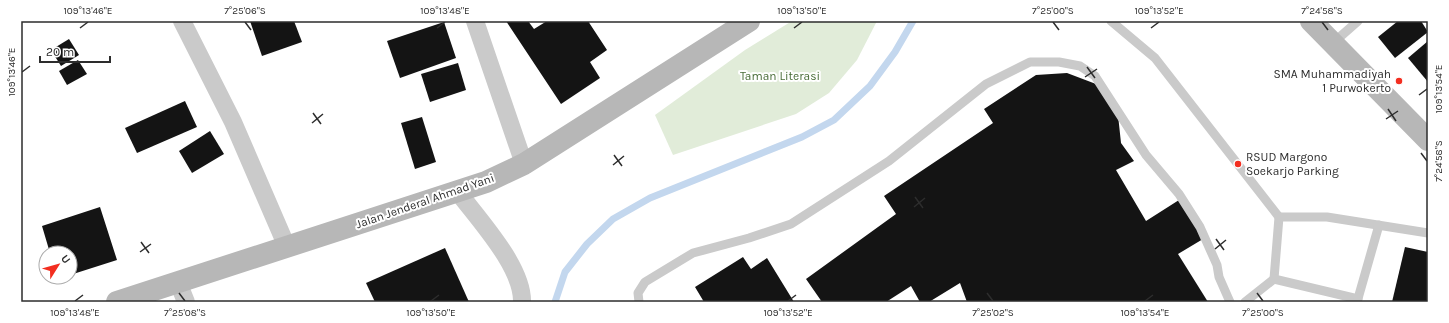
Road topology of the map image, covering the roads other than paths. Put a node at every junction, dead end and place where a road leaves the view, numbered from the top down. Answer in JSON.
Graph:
{"nodes":[{"id":1,"x":182,"y":21,"type":"edge"},
{"id":2,"x":475,"y":21,"type":"edge"},
{"id":3,"x":749,"y":21,"type":"edge"},
{"id":4,"x":1111,"y":21,"type":"edge"},
{"id":5,"x":1311,"y":21,"type":"edge"},
{"id":6,"x":1358,"y":21,"type":"edge"},
{"id":7,"x":1333,"y":43,"type":"junction"},
{"id":8,"x":1428,"y":140,"type":"edge"},
{"id":9,"x":524,"y":164,"type":"junction"},
{"id":10,"x":458,"y":192,"type":"junction"},
{"id":11,"x":1279,"y":218,"type":"junction"},
{"id":12,"x":1379,"y":225,"type":"junction"},
{"id":13,"x":1428,"y":233,"type":"edge"},
{"id":14,"x":287,"y":247,"type":"junction"},
{"id":15,"x":1274,"y":279,"type":"junction"},
{"id":16,"x":178,"y":282,"type":"junction"},
{"id":17,"x":1358,"y":300,"type":"edge"},
{"id":18,"x":117,"y":302,"type":"edge"},
{"id":19,"x":186,"y":302,"type":"edge"},
{"id":20,"x":522,"y":302,"type":"edge"},
{"id":21,"x":639,"y":302,"type":"edge"},
{"id":22,"x":1230,"y":302,"type":"edge"},
{"id":23,"x":1245,"y":302,"type":"edge"}],
"edges":[{"from":1,"to":14,"type":"street"},
{"from":2,"to":9,"type":"street"},
{"from":3,"to":9,"type":"main road","name":"Jalan Jenderal Ahmad Yani"},
{"from":4,"to":11,"type":"lane"},
{"from":5,"to":7,"type":"main road"},
{"from":6,"to":7,"type":"lane"},
{"from":7,"to":8,"type":"main road"},
{"from":9,"to":10,"type":"main road","name":"Jalan Jenderal Ahmad Yani"},
{"from":10,"to":14,"type":"main road","name":"Jalan Jenderal Ahmad Yani"},
{"from":10,"to":20,"type":"street"},
{"from":11,"to":12,"type":"lane"},
{"from":11,"to":15,"type":"lane"},
{"from":12,"to":13,"type":"lane"},
{"from":12,"to":17,"type":"lane"},
{"from":14,"to":16,"type":"main road","name":"Jalan Jenderal Ahmad Yani"},
{"from":15,"to":17,"type":"lane"},
{"from":15,"to":23,"type":"lane"},
{"from":16,"to":18,"type":"main road","name":"Jalan Jenderal Ahmad Yani"},
{"from":16,"to":19,"type":"street"},
{"from":21,"to":22,"type":"lane"}]}
